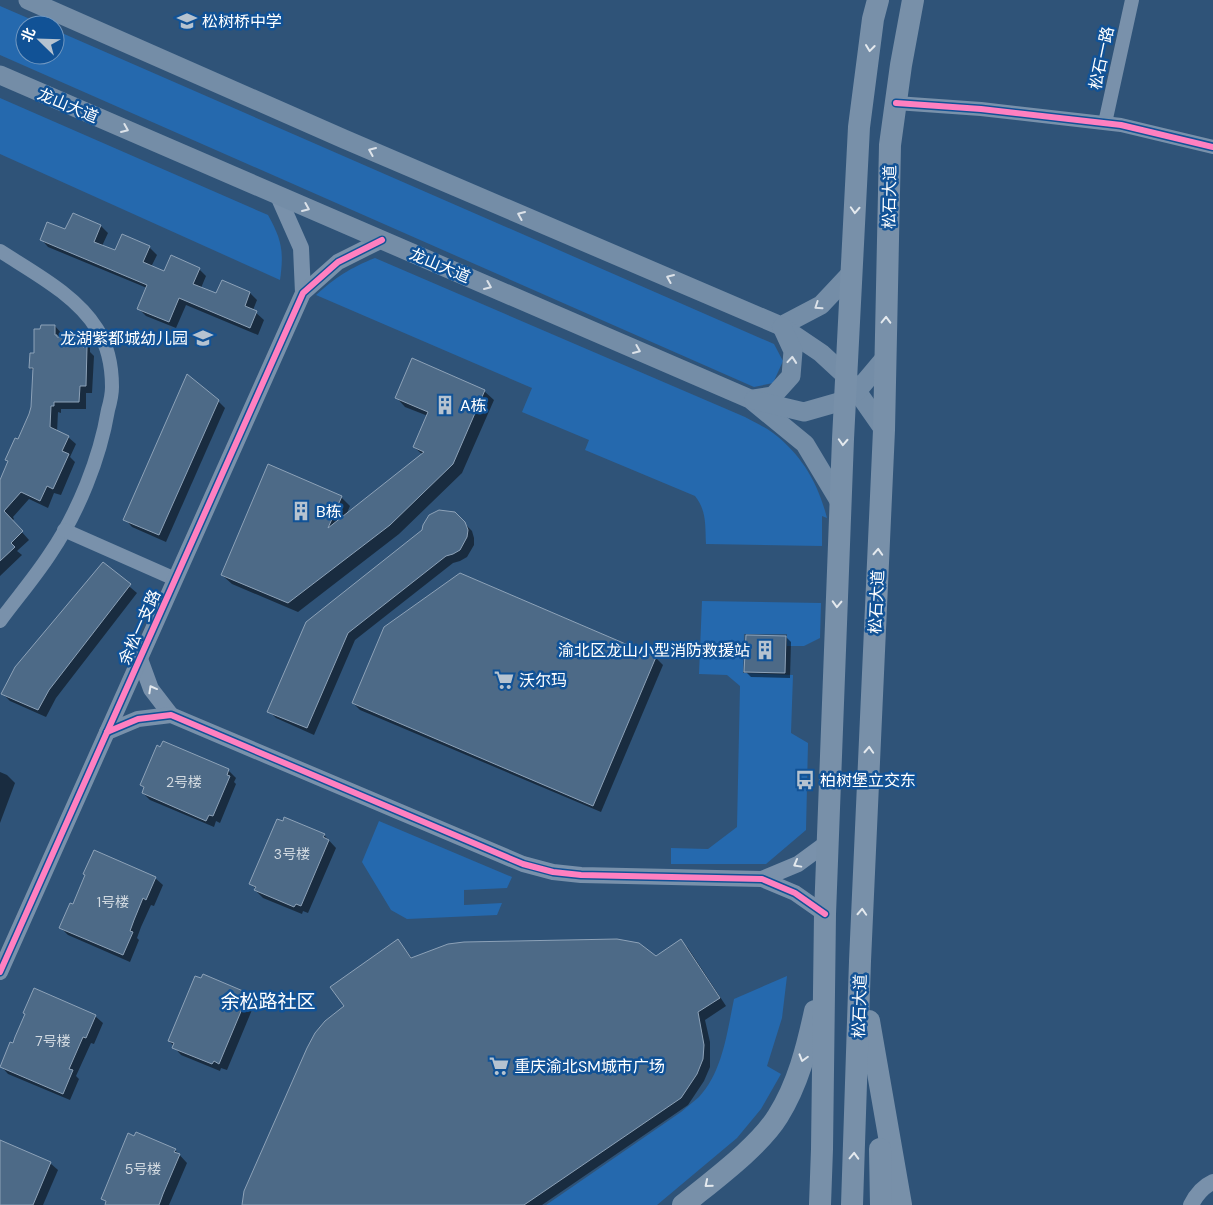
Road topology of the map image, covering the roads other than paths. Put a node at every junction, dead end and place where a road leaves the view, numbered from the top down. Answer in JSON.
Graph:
{"nodes":[{"id":1,"x":28,"y":0,"type":"edge"},
{"id":2,"x":878,"y":0,"type":"edge"},
{"id":3,"x":913,"y":0,"type":"edge"},
{"id":4,"x":1132,"y":0,"type":"edge"},
{"id":5,"x":0,"y":75,"type":"edge"},
{"id":6,"x":896,"y":103,"type":"junction"},
{"id":7,"x":1105,"y":123,"type":"junction"},
{"id":8,"x":1213,"y":147,"type":"edge"},
{"id":9,"x":278,"y":196,"type":"junction"},
{"id":10,"x":382,"y":240,"type":"junction"},
{"id":11,"x":0,"y":251,"type":"edge"},
{"id":12,"x":852,"y":272,"type":"junction"},
{"id":13,"x":303,"y":293,"type":"junction"},
{"id":14,"x":781,"y":326,"type":"junction"},
{"id":15,"x":885,"y":358,"type":"junction"},
{"id":16,"x":850,"y":389,"type":"junction"},
{"id":17,"x":750,"y":399,"type":"junction"},
{"id":18,"x":884,"y":430,"type":"junction"},
{"id":19,"x":841,"y":504,"type":"junction"},
{"id":20,"x":64,"y":530,"type":"junction"},
{"id":21,"x":175,"y":579,"type":"junction"},
{"id":22,"x":0,"y":621,"type":"edge"},
{"id":23,"x":140,"y":659,"type":"junction"},
{"id":24,"x":170,"y":715,"type":"junction"},
{"id":25,"x":107,"y":732,"type":"junction"},
{"id":26,"x":828,"y":842,"type":"junction"},
{"id":27,"x":762,"y":879,"type":"junction"},
{"id":28,"x":825,"y":914,"type":"junction"},
{"id":29,"x":825,"y":959,"type":"junction"},
{"id":30,"x":860,"y":961,"type":"junction"},
{"id":31,"x":0,"y":972,"type":"edge"},
{"id":32,"x":872,"y":1045,"type":"junction"},
{"id":33,"x":822,"y":1149,"type":"junction"},
{"id":34,"x":1213,"y":1182,"type":"edge"},
{"id":35,"x":683,"y":1205,"type":"edge"},
{"id":36,"x":805,"y":1205,"type":"edge"},
{"id":37,"x":820,"y":1205,"type":"edge"},
{"id":38,"x":852,"y":1205,"type":"edge"},
{"id":39,"x":881,"y":1205,"type":"edge"},
{"id":40,"x":901,"y":1205,"type":"edge"},
{"id":41,"x":1191,"y":1205,"type":"edge"}],
"edges":[{"from":14,"to":1,"type":"main road","one_way":true},
{"from":2,"to":12,"type":"highway","name":"松石大道","one_way":true},
{"from":3,"to":6,"type":"highway","name":"松石大道"},
{"from":4,"to":7,"type":"street","name":"松石一路"},
{"from":5,"to":9,"type":"main road","name":"龙山大道","one_way":true},
{"from":6,"to":7,"type":"street"},
{"from":15,"to":6,"type":"highway","name":"松石大道","one_way":true},
{"from":7,"to":8,"type":"street"},
{"from":9,"to":10,"type":"main road","name":"龙山大道","one_way":true},
{"from":9,"to":13,"type":"street"},
{"from":10,"to":13,"type":"street"},
{"from":10,"to":17,"type":"main road","name":"龙山大道","one_way":true},
{"from":11,"to":20,"type":"street"},
{"from":12,"to":14,"type":"main road","one_way":true},
{"from":12,"to":16,"type":"highway","name":"松石大道"},
{"from":13,"to":21,"type":"street","name":"余松一支路"},
{"from":14,"to":16,"type":"main road"},
{"from":17,"to":14,"type":"main road","one_way":true},
{"from":15,"to":16,"type":"main road"},
{"from":15,"to":18,"type":"highway","name":"松石大道"},
{"from":16,"to":17,"type":"main road"},
{"from":16,"to":18,"type":"main road"},
{"from":16,"to":19,"type":"highway","name":"松石大道","one_way":true},
{"from":17,"to":19,"type":"main road","name":"龙山大道"},
{"from":30,"to":18,"type":"highway","name":"松石大道","one_way":true},
{"from":19,"to":26,"type":"highway","name":"松石大道","one_way":true},
{"from":20,"to":21,"type":"street"},
{"from":20,"to":22,"type":"street"},
{"from":21,"to":23,"type":"street","name":"余松一支路"},
{"from":24,"to":23,"type":"street","one_way":true},
{"from":23,"to":25,"type":"street","name":"余松一支路"},
{"from":24,"to":25,"type":"street"},
{"from":24,"to":27,"type":"street"},
{"from":25,"to":31,"type":"street","name":"余松一支路"},
{"from":26,"to":27,"type":"street","one_way":true},
{"from":26,"to":28,"type":"highway","name":"松石大道"},
{"from":27,"to":28,"type":"street"},
{"from":28,"to":29,"type":"highway","name":"松石大道"},
{"from":29,"to":33,"type":"highway","name":"松石大道"},
{"from":29,"to":35,"type":"highway","one_way":true},
{"from":30,"to":32,"type":"highway"},
{"from":38,"to":30,"type":"highway","name":"松石大道","one_way":true},
{"from":32,"to":39,"type":"highway"},
{"from":32,"to":40,"type":"highway"},
{"from":33,"to":36,"type":"highway"},
{"from":33,"to":37,"type":"highway","name":"松石大道"},
{"from":34,"to":41,"type":"street"}]}
